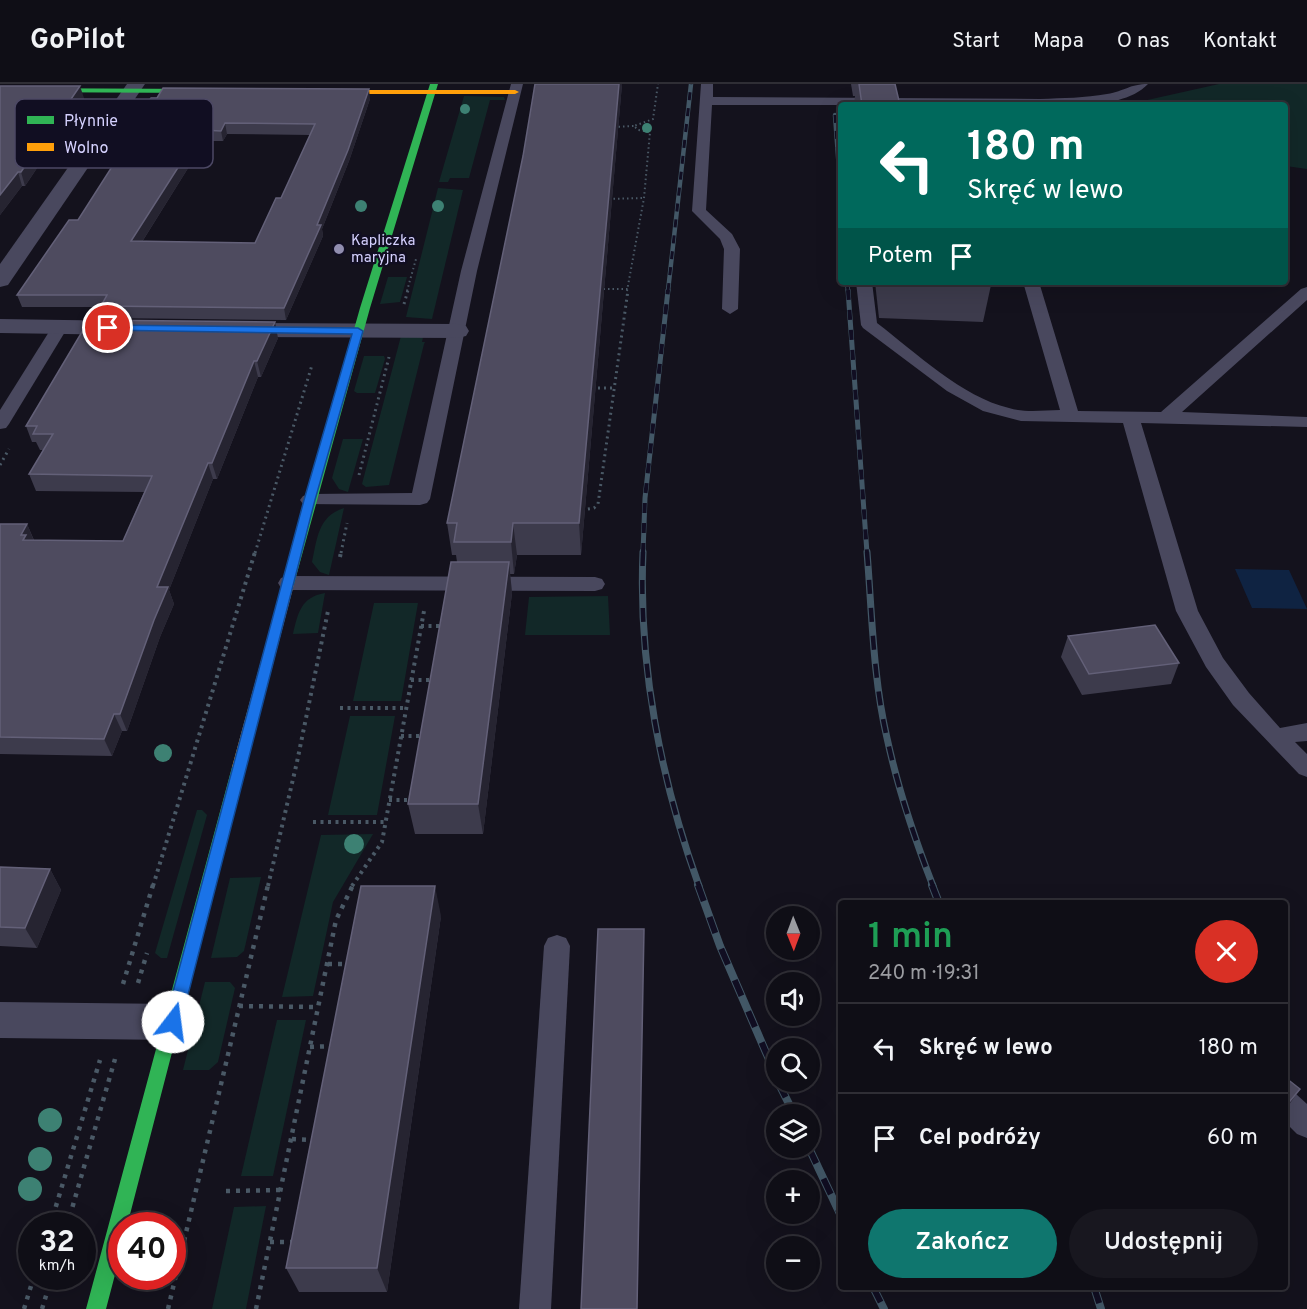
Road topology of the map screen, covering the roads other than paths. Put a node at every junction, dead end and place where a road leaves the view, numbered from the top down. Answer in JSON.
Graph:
{"nodes":[{"id":1,"x":707,"y":84,"type":"edge"},
{"id":2,"x":1142,"y":84,"type":"edge"},
{"id":3,"x":134,"y":88,"type":"edge"},
{"id":4,"x":433,"y":88,"type":"edge"},
{"id":5,"x":516,"y":88,"type":"edge"},
{"id":6,"x":0,"y":90,"type":"edge"},
{"id":7,"x":221,"y":92,"type":"edge"},
{"id":8,"x":316,"y":92,"type":"edge"},
{"id":9,"x":706,"y":101,"type":"junction"},
{"id":10,"x":838,"y":102,"type":"edge"},
{"id":11,"x":1033,"y":102,"type":"edge"},
{"id":12,"x":78,"y":168,"type":"edge"},
{"id":13,"x":0,"y":280,"type":"edge"},
{"id":14,"x":864,"y":285,"type":"edge"},
{"id":15,"x":1032,"y":285,"type":"edge"},
{"id":16,"x":1307,"y":292,"type":"edge"},
{"id":17,"x":730,"y":309,"type":"dead end"},
{"id":18,"x":0,"y":326,"type":"edge"},
{"id":19,"x":60,"y":327,"type":"junction"},
{"id":20,"x":155,"y":328,"type":"edge"},
{"id":21,"x":214,"y":329,"type":"edge"},
{"id":22,"x":358,"y":331,"type":"junction"},
{"id":23,"x":457,"y":331,"type":"junction"},
{"id":24,"x":1071,"y":416,"type":"junction"},
{"id":25,"x":1166,"y":417,"type":"junction"},
{"id":26,"x":1131,"y":418,"type":"junction"},
{"id":27,"x":1307,"y":422,"type":"edge"},
{"id":28,"x":0,"y":424,"type":"edge"},
{"id":29,"x":310,"y":500,"type":"junction"},
{"id":30,"x":288,"y":583,"type":"junction"},
{"id":31,"x":595,"y":584,"type":"dead end"},
{"id":32,"x":1307,"y":732,"type":"edge"},
{"id":33,"x":1275,"y":737,"type":"junction"},
{"id":34,"x":1307,"y":768,"type":"edge"},
{"id":35,"x":557,"y":946,"type":"dead end"},
{"id":36,"x":0,"y":1020,"type":"edge"},
{"id":37,"x":173,"y":1022,"type":"junction"},
{"id":38,"x":1288,"y":1106,"type":"edge"},
{"id":39,"x":1307,"y":1124,"type":"edge"},
{"id":40,"x":96,"y":1309,"type":"edge"},
{"id":41,"x":535,"y":1309,"type":"edge"}],
"edges":[{"from":1,"to":9,"type":"lane"},
{"from":2,"to":11,"type":"lane"},
{"from":3,"to":6,"type":"street"},
{"from":3,"to":7,"type":"street"},
{"from":4,"to":5,"type":"street"},
{"from":4,"to":8,"type":"street"},
{"from":4,"to":22,"type":"street"},
{"from":5,"to":23,"type":"lane"},
{"from":9,"to":10,"type":"lane"},
{"from":9,"to":17,"type":"lane"},
{"from":12,"to":13,"type":"street"},
{"from":14,"to":24,"type":"lane"},
{"from":15,"to":24,"type":"lane"},
{"from":16,"to":25,"type":"lane"},
{"from":18,"to":19,"type":"street"},
{"from":19,"to":20,"type":"street"},
{"from":19,"to":28,"type":"lane"},
{"from":21,"to":22,"type":"street"},
{"from":22,"to":23,"type":"street"},
{"from":22,"to":29,"type":"street"},
{"from":23,"to":29,"type":"lane"},
{"from":24,"to":26,"type":"lane"},
{"from":25,"to":26,"type":"lane"},
{"from":25,"to":27,"type":"lane"},
{"from":26,"to":33,"type":"lane"},
{"from":29,"to":30,"type":"street"},
{"from":30,"to":31,"type":"lane"},
{"from":30,"to":37,"type":"street"},
{"from":32,"to":33,"type":"lane"},
{"from":33,"to":34,"type":"lane"},
{"from":35,"to":41,"type":"lane"},
{"from":36,"to":37,"type":"street"},
{"from":37,"to":40,"type":"street"},
{"from":38,"to":39,"type":"lane"}]}
